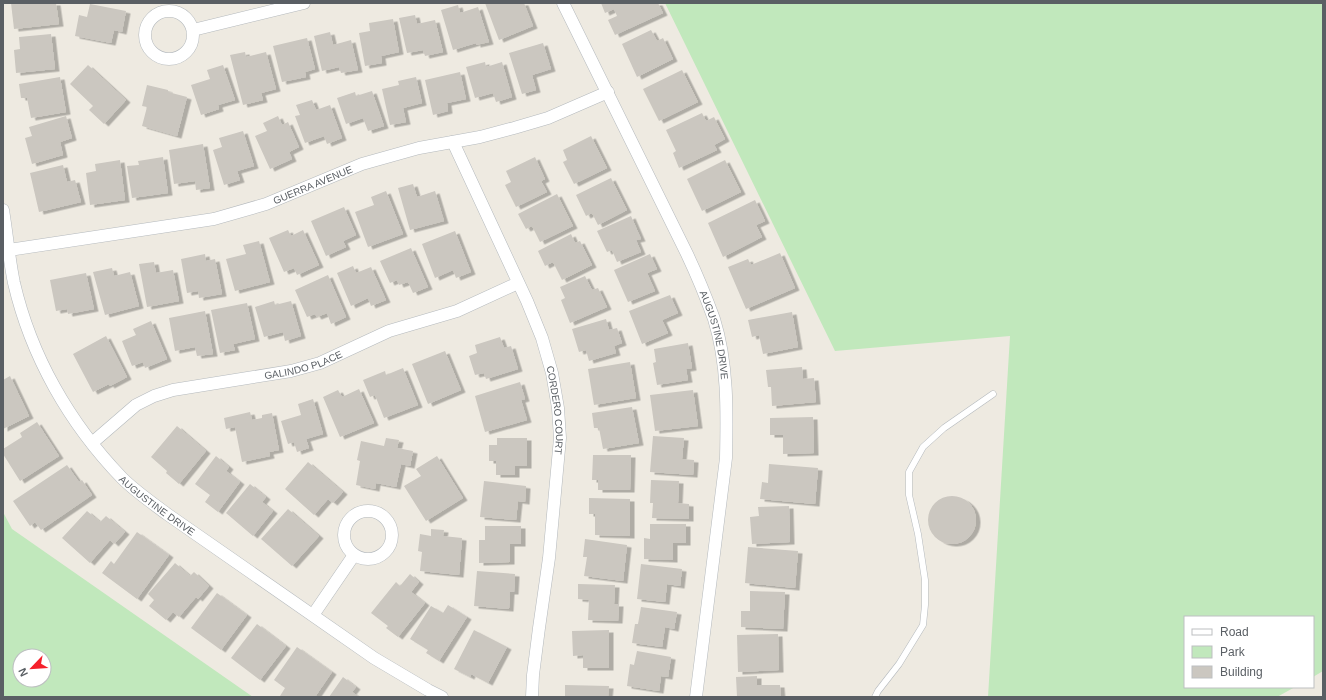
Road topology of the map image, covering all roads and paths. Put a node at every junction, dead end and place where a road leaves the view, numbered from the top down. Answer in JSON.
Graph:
{"nodes":[{"id":1,"x":304,"y":3,"type":"edge"},
{"id":2,"x":563,"y":3,"type":"edge"},
{"id":3,"x":193,"y":30,"type":"junction"},
{"id":4,"x":608,"y":92,"type":"junction"},
{"id":5,"x":453,"y":142,"type":"junction"},
{"id":6,"x":3,"y":210,"type":"edge"},
{"id":7,"x":9,"y":250,"type":"junction"},
{"id":8,"x":518,"y":283,"type":"junction"},
{"id":9,"x":993,"y":394,"type":"dead end"},
{"id":10,"x":92,"y":443,"type":"junction"},
{"id":11,"x":354,"y":556,"type":"junction"},
{"id":12,"x":313,"y":615,"type":"junction"},
{"id":13,"x":442,"y":697,"type":"edge"},
{"id":14,"x":532,"y":697,"type":"edge"},
{"id":15,"x":696,"y":697,"type":"edge"},
{"id":16,"x":875,"y":697,"type":"edge"}],
"edges":[{"from":1,"to":3,"type":"street"},
{"from":2,"to":4,"type":"street","name":"AUGUSTINE DRIVE"},
{"from":3,"to":3,"type":"street"},
{"from":4,"to":5,"type":"street","name":"GUERRA AVENUE"},
{"from":4,"to":15,"type":"street","name":"AUGUSTINE DRIVE"},
{"from":5,"to":7,"type":"street","name":"GUERRA AVENUE"},
{"from":5,"to":8,"type":"street","name":"CORDERO COURT"},
{"from":6,"to":7,"type":"street","name":"AUGUSTINE DRIVE"},
{"from":7,"to":10,"type":"street","name":"AUGUSTINE DRIVE"},
{"from":8,"to":10,"type":"street","name":"GALINDO PLACE"},
{"from":8,"to":14,"type":"street","name":"CORDERO COURT"},
{"from":9,"to":16,"type":"lane"},
{"from":10,"to":12,"type":"street","name":"AUGUSTINE DRIVE"},
{"from":11,"to":11,"type":"street"},
{"from":11,"to":12,"type":"street"},
{"from":12,"to":13,"type":"street","name":"AUGUSTINE DRIVE"}]}
